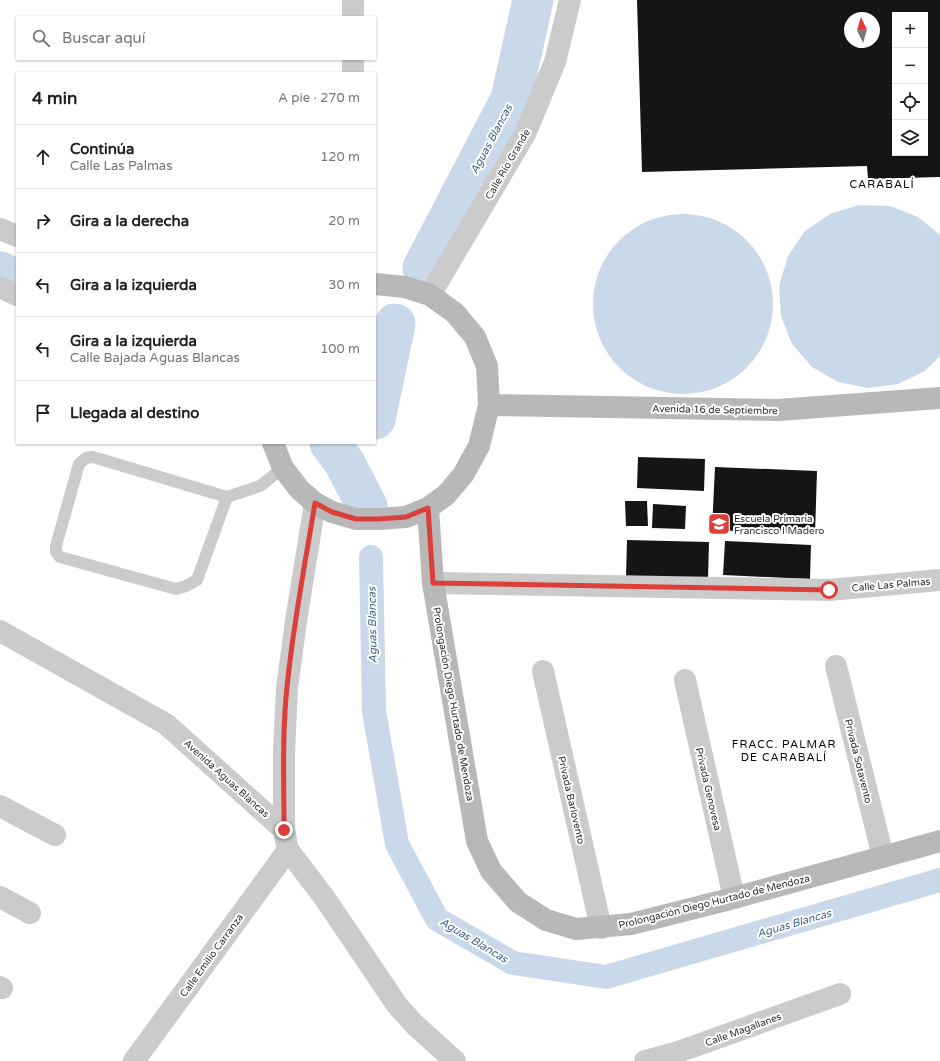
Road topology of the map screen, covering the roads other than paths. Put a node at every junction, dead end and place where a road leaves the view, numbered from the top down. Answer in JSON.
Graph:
{"nodes":[{"id":1,"x":353,"y":0,"type":"edge"},
{"id":2,"x":570,"y":0,"type":"edge"},
{"id":3,"x":353,"y":16,"type":"edge"},
{"id":4,"x":353,"y":60,"type":"edge"},
{"id":5,"x":353,"y":72,"type":"edge"},
{"id":6,"x":0,"y":229,"type":"edge"},
{"id":7,"x":16,"y":236,"type":"edge"},
{"id":8,"x":376,"y":284,"type":"edge"},
{"id":9,"x":0,"y":287,"type":"edge"},
{"id":10,"x":16,"y":295,"type":"edge"},
{"id":11,"x":430,"y":295,"type":"junction"},
{"id":12,"x":940,"y":398,"type":"edge"},
{"id":13,"x":489,"y":406,"type":"junction"},
{"id":14,"x":273,"y":444,"type":"edge"},
{"id":15,"x":283,"y":468,"type":"junction"},
{"id":16,"x":227,"y":498,"type":"junction"},
{"id":17,"x":315,"y":503,"type":"junction"},
{"id":18,"x":428,"y":508,"type":"junction"},
{"id":19,"x":940,"y":580,"type":"edge"},
{"id":20,"x":433,"y":583,"type":"junction"},
{"id":21,"x":0,"y":631,"type":"edge"},
{"id":22,"x":836,"y":666,"type":"dead end"},
{"id":23,"x":543,"y":671,"type":"dead end"},
{"id":24,"x":685,"y":680,"type":"dead end"},
{"id":25,"x":0,"y":806,"type":"edge"},
{"id":26,"x":55,"y":835,"type":"dead end"},
{"id":27,"x":286,"y":840,"type":"junction"},
{"id":28,"x":940,"y":841,"type":"edge"},
{"id":29,"x":883,"y":857,"type":"junction"},
{"id":30,"x":0,"y":897,"type":"edge"},
{"id":31,"x":734,"y":898,"type":"junction"},
{"id":32,"x":30,"y":913,"type":"dead end"},
{"id":33,"x":601,"y":928,"type":"junction"},
{"id":34,"x":840,"y":994,"type":"dead end"},
{"id":35,"x":134,"y":1061,"type":"edge"},
{"id":36,"x":456,"y":1061,"type":"edge"},
{"id":37,"x":646,"y":1061,"type":"edge"}],
"edges":[{"from":1,"to":3,"type":"street"},
{"from":2,"to":11,"type":"street","name":"Calle Río Grande"},
{"from":4,"to":5,"type":"street"},
{"from":6,"to":7,"type":"street"},
{"from":8,"to":11,"type":"main road"},
{"from":9,"to":10,"type":"street"},
{"from":11,"to":13,"type":"main road"},
{"from":12,"to":13,"type":"main road","name":"Avenida 16 de Septiembre"},
{"from":13,"to":18,"type":"main road"},
{"from":14,"to":15,"type":"main road"},
{"from":15,"to":16,"type":"lane"},
{"from":15,"to":17,"type":"main road"},
{"from":16,"to":16,"type":"lane"},
{"from":17,"to":18,"type":"main road"},
{"from":17,"to":27,"type":"street"},
{"from":18,"to":20,"type":"main road","name":"Prolongación Diego Hurtado de Mendoza"},
{"from":19,"to":20,"type":"street","name":"Calle Las Palmas"},
{"from":20,"to":33,"type":"main road","name":"Prolongación Diego Hurtado de Mendoza"},
{"from":21,"to":27,"type":"street","name":"Avenida Aguas Blancas"},
{"from":22,"to":29,"type":"street","name":"Privada Sotavento"},
{"from":23,"to":33,"type":"street","name":"Privada Barlovento"},
{"from":24,"to":31,"type":"street","name":"Privada Genovesa"},
{"from":25,"to":26,"type":"street"},
{"from":27,"to":35,"type":"street","name":"Calle Emilio Carranza"},
{"from":27,"to":36,"type":"street","name":"Avenida Aguas Blancas"},
{"from":28,"to":29,"type":"main road","name":"Prolongación Diego Hurtado de Mendoza"},
{"from":29,"to":31,"type":"main road","name":"Prolongación Diego Hurtado de Mendoza"},
{"from":30,"to":32,"type":"street"},
{"from":31,"to":33,"type":"main road","name":"Prolongación Diego Hurtado de Mendoza"},
{"from":34,"to":37,"type":"street","name":"Calle Magallanes"}]}
